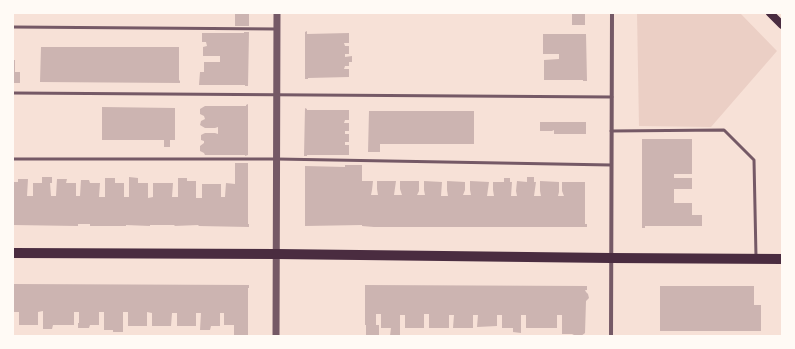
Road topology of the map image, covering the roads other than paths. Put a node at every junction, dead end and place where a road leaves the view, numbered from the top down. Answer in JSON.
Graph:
{"nodes":[{"id":1,"x":277,"y":13,"type":"edge"},
{"id":2,"x":612,"y":13,"type":"edge"},
{"id":3,"x":770,"y":13,"type":"edge"},
{"id":4,"x":782,"y":26,"type":"edge"},
{"id":5,"x":13,"y":27,"type":"edge"},
{"id":6,"x":277,"y":29,"type":"junction"},
{"id":7,"x":13,"y":93,"type":"edge"},
{"id":8,"x":277,"y":96,"type":"junction"},
{"id":9,"x":612,"y":97,"type":"junction"},
{"id":10,"x":611,"y":131,"type":"junction"},
{"id":11,"x":13,"y":158,"type":"edge"},
{"id":12,"x":276,"y":159,"type":"junction"},
{"id":13,"x":612,"y":165,"type":"junction"},
{"id":14,"x":13,"y":253,"type":"edge"},
{"id":15,"x":276,"y":254,"type":"junction"},
{"id":16,"x":611,"y":258,"type":"junction"},
{"id":17,"x":756,"y":259,"type":"junction"},
{"id":18,"x":782,"y":259,"type":"edge"},
{"id":19,"x":276,"y":336,"type":"edge"},
{"id":20,"x":611,"y":336,"type":"edge"}],
"edges":[{"from":1,"to":6,"type":"street"},
{"from":2,"to":9,"type":"street"},
{"from":3,"to":4,"type":"main road"},
{"from":5,"to":6,"type":"lane"},
{"from":6,"to":8,"type":"street"},
{"from":7,"to":8,"type":"lane"},
{"from":8,"to":9,"type":"lane"},
{"from":8,"to":12,"type":"street"},
{"from":9,"to":10,"type":"street"},
{"from":10,"to":13,"type":"street"},
{"from":10,"to":17,"type":"lane"},
{"from":11,"to":12,"type":"lane"},
{"from":12,"to":13,"type":"lane"},
{"from":12,"to":15,"type":"street"},
{"from":13,"to":16,"type":"street"},
{"from":14,"to":15,"type":"main road"},
{"from":15,"to":16,"type":"main road"},
{"from":15,"to":19,"type":"street"},
{"from":16,"to":17,"type":"main road"},
{"from":16,"to":20,"type":"street"},
{"from":17,"to":18,"type":"main road"}]}
